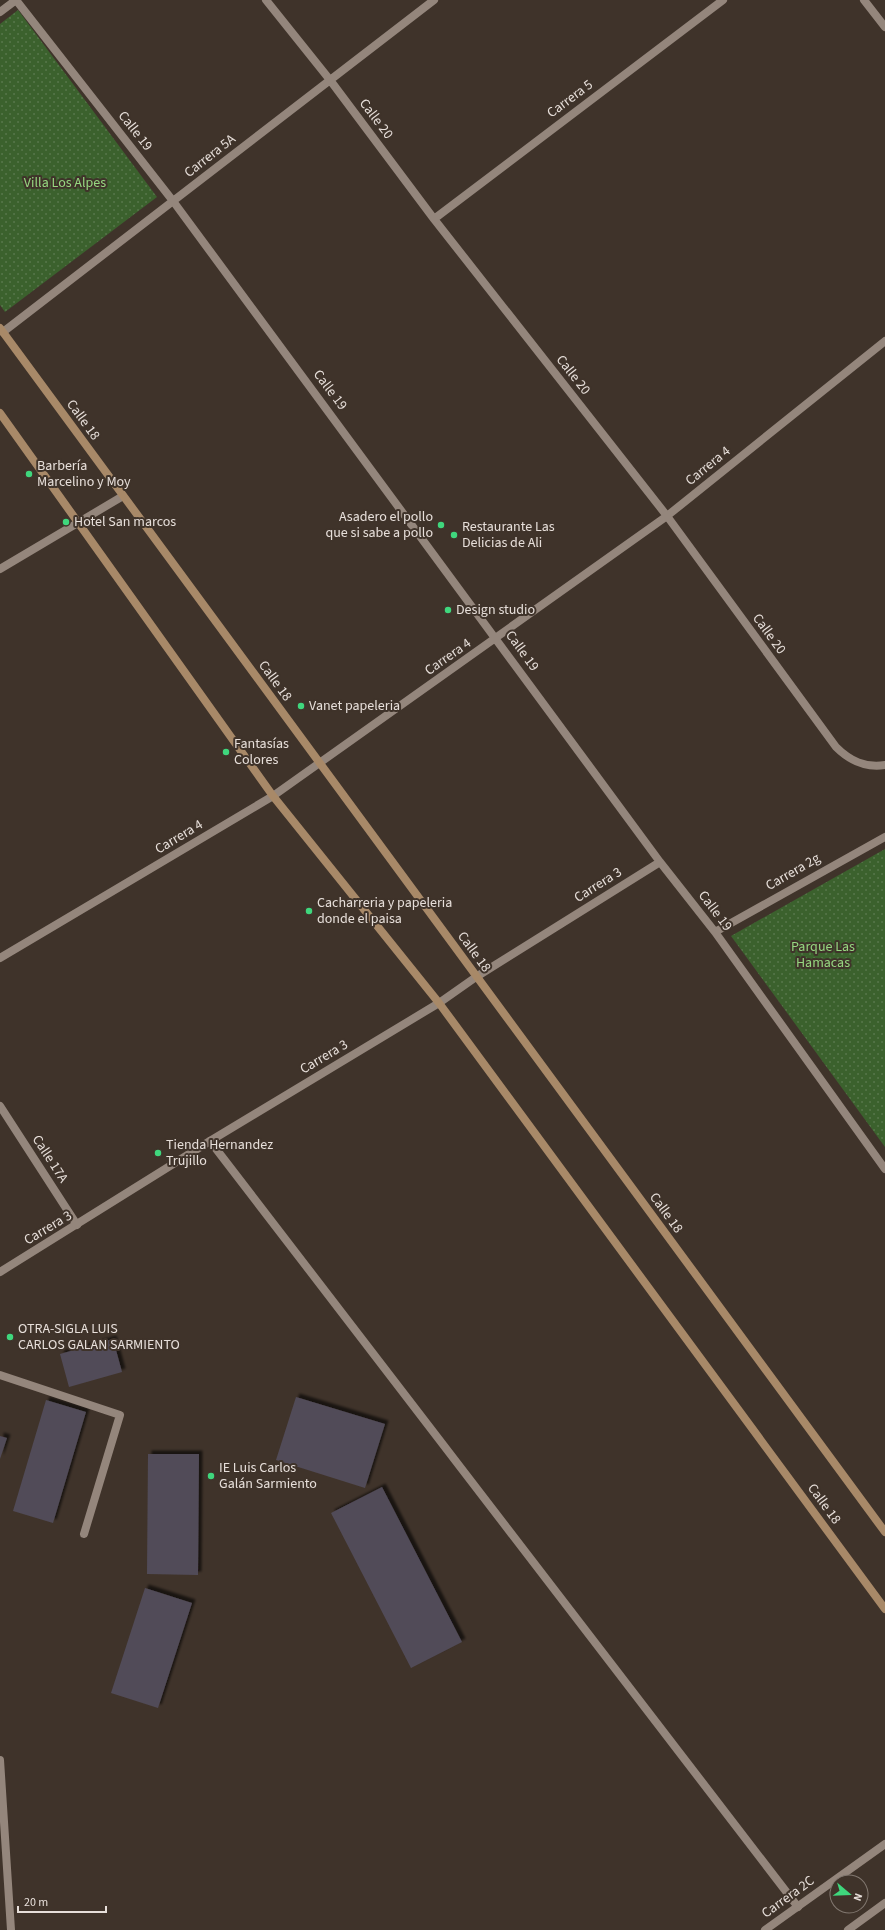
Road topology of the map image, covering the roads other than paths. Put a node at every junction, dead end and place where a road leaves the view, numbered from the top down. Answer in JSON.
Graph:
{"nodes":[{"id":1,"x":16,"y":0,"type":"edge"},
{"id":2,"x":266,"y":0,"type":"edge"},
{"id":3,"x":434,"y":0,"type":"edge"},
{"id":4,"x":723,"y":0,"type":"edge"},
{"id":5,"x":864,"y":0,"type":"edge"},
{"id":6,"x":0,"y":12,"type":"edge"},
{"id":7,"x":885,"y":27,"type":"edge"},
{"id":8,"x":330,"y":80,"type":"junction"},
{"id":9,"x":173,"y":201,"type":"junction"},
{"id":10,"x":434,"y":219,"type":"junction"},
{"id":11,"x":1,"y":330,"type":"edge"},
{"id":12,"x":885,"y":341,"type":"edge"},
{"id":13,"x":0,"y":412,"type":"edge"},
{"id":14,"x":123,"y":496,"type":"junction"},
{"id":15,"x":667,"y":516,"type":"junction"},
{"id":16,"x":78,"y":523,"type":"junction"},
{"id":17,"x":0,"y":569,"type":"edge"},
{"id":18,"x":497,"y":638,"type":"junction"},
{"id":19,"x":320,"y":763,"type":"junction"},
{"id":20,"x":885,"y":765,"type":"edge"},
{"id":21,"x":273,"y":796,"type":"junction"},
{"id":22,"x":885,"y":837,"type":"edge"},
{"id":23,"x":660,"y":862,"type":"junction"},
{"id":24,"x":715,"y":932,"type":"junction"},
{"id":25,"x":0,"y":958,"type":"edge"},
{"id":26,"x":476,"y":977,"type":"junction"},
{"id":27,"x":439,"y":1003,"type":"junction"},
{"id":28,"x":0,"y":1106,"type":"edge"},
{"id":29,"x":210,"y":1141,"type":"junction"},
{"id":30,"x":885,"y":1169,"type":"edge"},
{"id":31,"x":78,"y":1225,"type":"junction"},
{"id":32,"x":0,"y":1272,"type":"edge"},
{"id":33,"x":0,"y":1375,"type":"edge"},
{"id":34,"x":885,"y":1532,"type":"edge"},
{"id":35,"x":84,"y":1534,"type":"dead end"},
{"id":36,"x":885,"y":1609,"type":"edge"},
{"id":37,"x":0,"y":1760,"type":"edge"},
{"id":38,"x":885,"y":1844,"type":"edge"},
{"id":39,"x":885,"y":1903,"type":"edge"},
{"id":40,"x":798,"y":1907,"type":"junction"},
{"id":41,"x":11,"y":1930,"type":"edge"},
{"id":42,"x":765,"y":1930,"type":"edge"},
{"id":43,"x":848,"y":1930,"type":"edge"}],
"edges":[{"from":1,"to":6,"type":"street"},
{"from":1,"to":9,"type":"street","name":"Calle 19"},
{"from":2,"to":8,"type":"street","name":"Calle 20"},
{"from":3,"to":8,"type":"street","name":"Carrera 5A"},
{"from":4,"to":10,"type":"street","name":"Carrera 5"},
{"from":5,"to":7,"type":"street"},
{"from":8,"to":9,"type":"street","name":"Carrera 5A"},
{"from":8,"to":10,"type":"street","name":"Calle 20"},
{"from":9,"to":11,"type":"street","name":"Carrera 5A"},
{"from":9,"to":18,"type":"street","name":"Calle 19"},
{"from":10,"to":15,"type":"street","name":"Calle 20"},
{"from":11,"to":14,"type":"main road","name":"Calle 18"},
{"from":12,"to":15,"type":"street","name":"Carrera 4"},
{"from":13,"to":16,"type":"main road","name":"Calle 18"},
{"from":14,"to":16,"type":"street"},
{"from":14,"to":19,"type":"main road","name":"Calle 18"},
{"from":15,"to":18,"type":"street","name":"Carrera 4"},
{"from":15,"to":20,"type":"street","name":"Calle 20"},
{"from":16,"to":17,"type":"street"},
{"from":16,"to":21,"type":"main road","name":"Calle 18"},
{"from":18,"to":19,"type":"street","name":"Carrera 4"},
{"from":18,"to":23,"type":"street","name":"Calle 19"},
{"from":19,"to":21,"type":"street","name":"Carrera 4"},
{"from":19,"to":26,"type":"main road","name":"Calle 18"},
{"from":21,"to":25,"type":"street","name":"Carrera 4"},
{"from":21,"to":27,"type":"main road","name":"Calle 18"},
{"from":22,"to":24,"type":"street","name":"Carrera 2g"},
{"from":23,"to":24,"type":"street","name":"Calle 19"},
{"from":23,"to":26,"type":"street","name":"Carrera 3"},
{"from":24,"to":30,"type":"street","name":"Calle 19"},
{"from":26,"to":27,"type":"street","name":"Carrera 3"},
{"from":26,"to":34,"type":"main road","name":"Calle 18"},
{"from":27,"to":29,"type":"street","name":"Carrera 3"},
{"from":27,"to":36,"type":"main road","name":"Calle 18"},
{"from":28,"to":31,"type":"street","name":"Calle 17A"},
{"from":29,"to":31,"type":"street","name":"Carrera 3"},
{"from":29,"to":40,"type":"street"},
{"from":31,"to":32,"type":"street","name":"Carrera 3"},
{"from":33,"to":35,"type":"street"},
{"from":37,"to":41,"type":"street"},
{"from":38,"to":40,"type":"street","name":"Carrera 2C"},
{"from":39,"to":43,"type":"street"},
{"from":40,"to":42,"type":"street","name":"Carrera 2C"}]}
